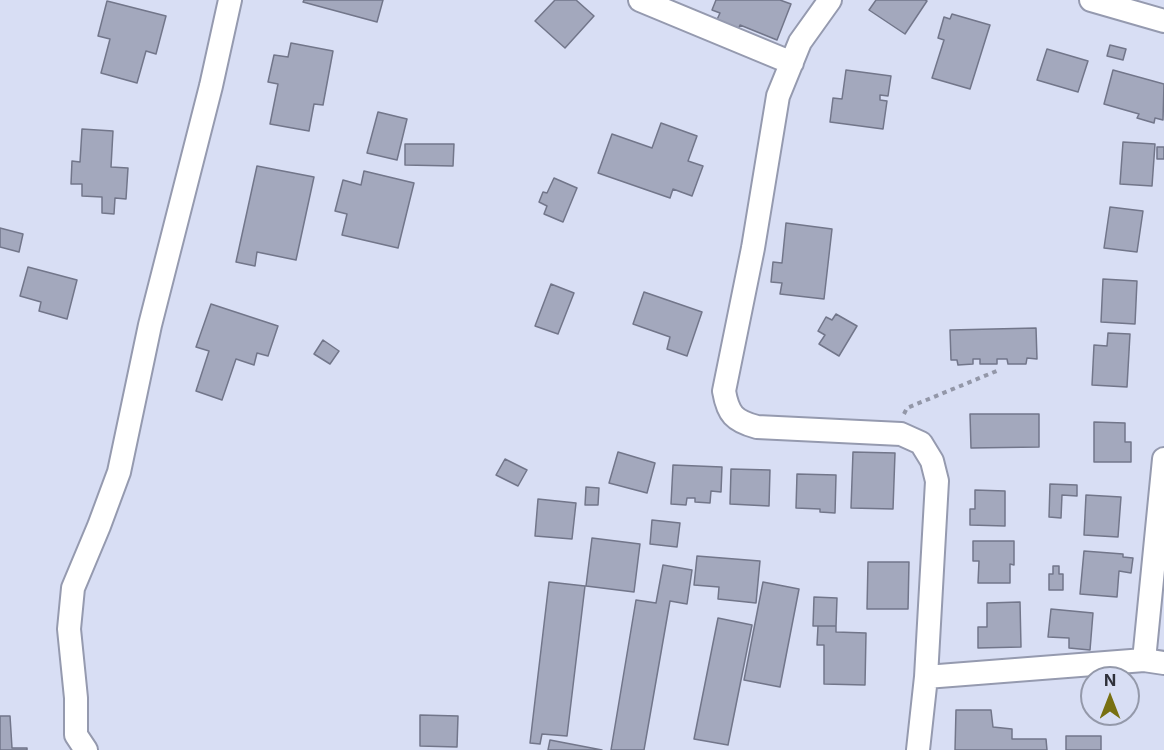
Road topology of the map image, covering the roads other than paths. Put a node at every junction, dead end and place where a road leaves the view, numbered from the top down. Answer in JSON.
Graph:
{"nodes":[{"id":1,"x":230,"y":0,"type":"edge"},
{"id":2,"x":640,"y":0,"type":"edge"},
{"id":3,"x":830,"y":0,"type":"edge"},
{"id":4,"x":1091,"y":0,"type":"edge"},
{"id":5,"x":1164,"y":21,"type":"edge"},
{"id":6,"x":792,"y":63,"type":"junction"},
{"id":7,"x":1164,"y":459,"type":"edge"},
{"id":8,"x":1154,"y":661,"type":"edge"},
{"id":9,"x":926,"y":677,"type":"junction"},
{"id":10,"x":1164,"y":677,"type":"edge"},
{"id":11,"x":86,"y":750,"type":"edge"},
{"id":12,"x":918,"y":750,"type":"edge"}],
"edges":[{"from":1,"to":11,"type":"street"},
{"from":2,"to":6,"type":"street"},
{"from":3,"to":6,"type":"street"},
{"from":4,"to":5,"type":"street"},
{"from":6,"to":9,"type":"street"},
{"from":7,"to":8,"type":"street"},
{"from":8,"to":9,"type":"street"},
{"from":8,"to":10,"type":"street"},
{"from":9,"to":12,"type":"street"}]}
